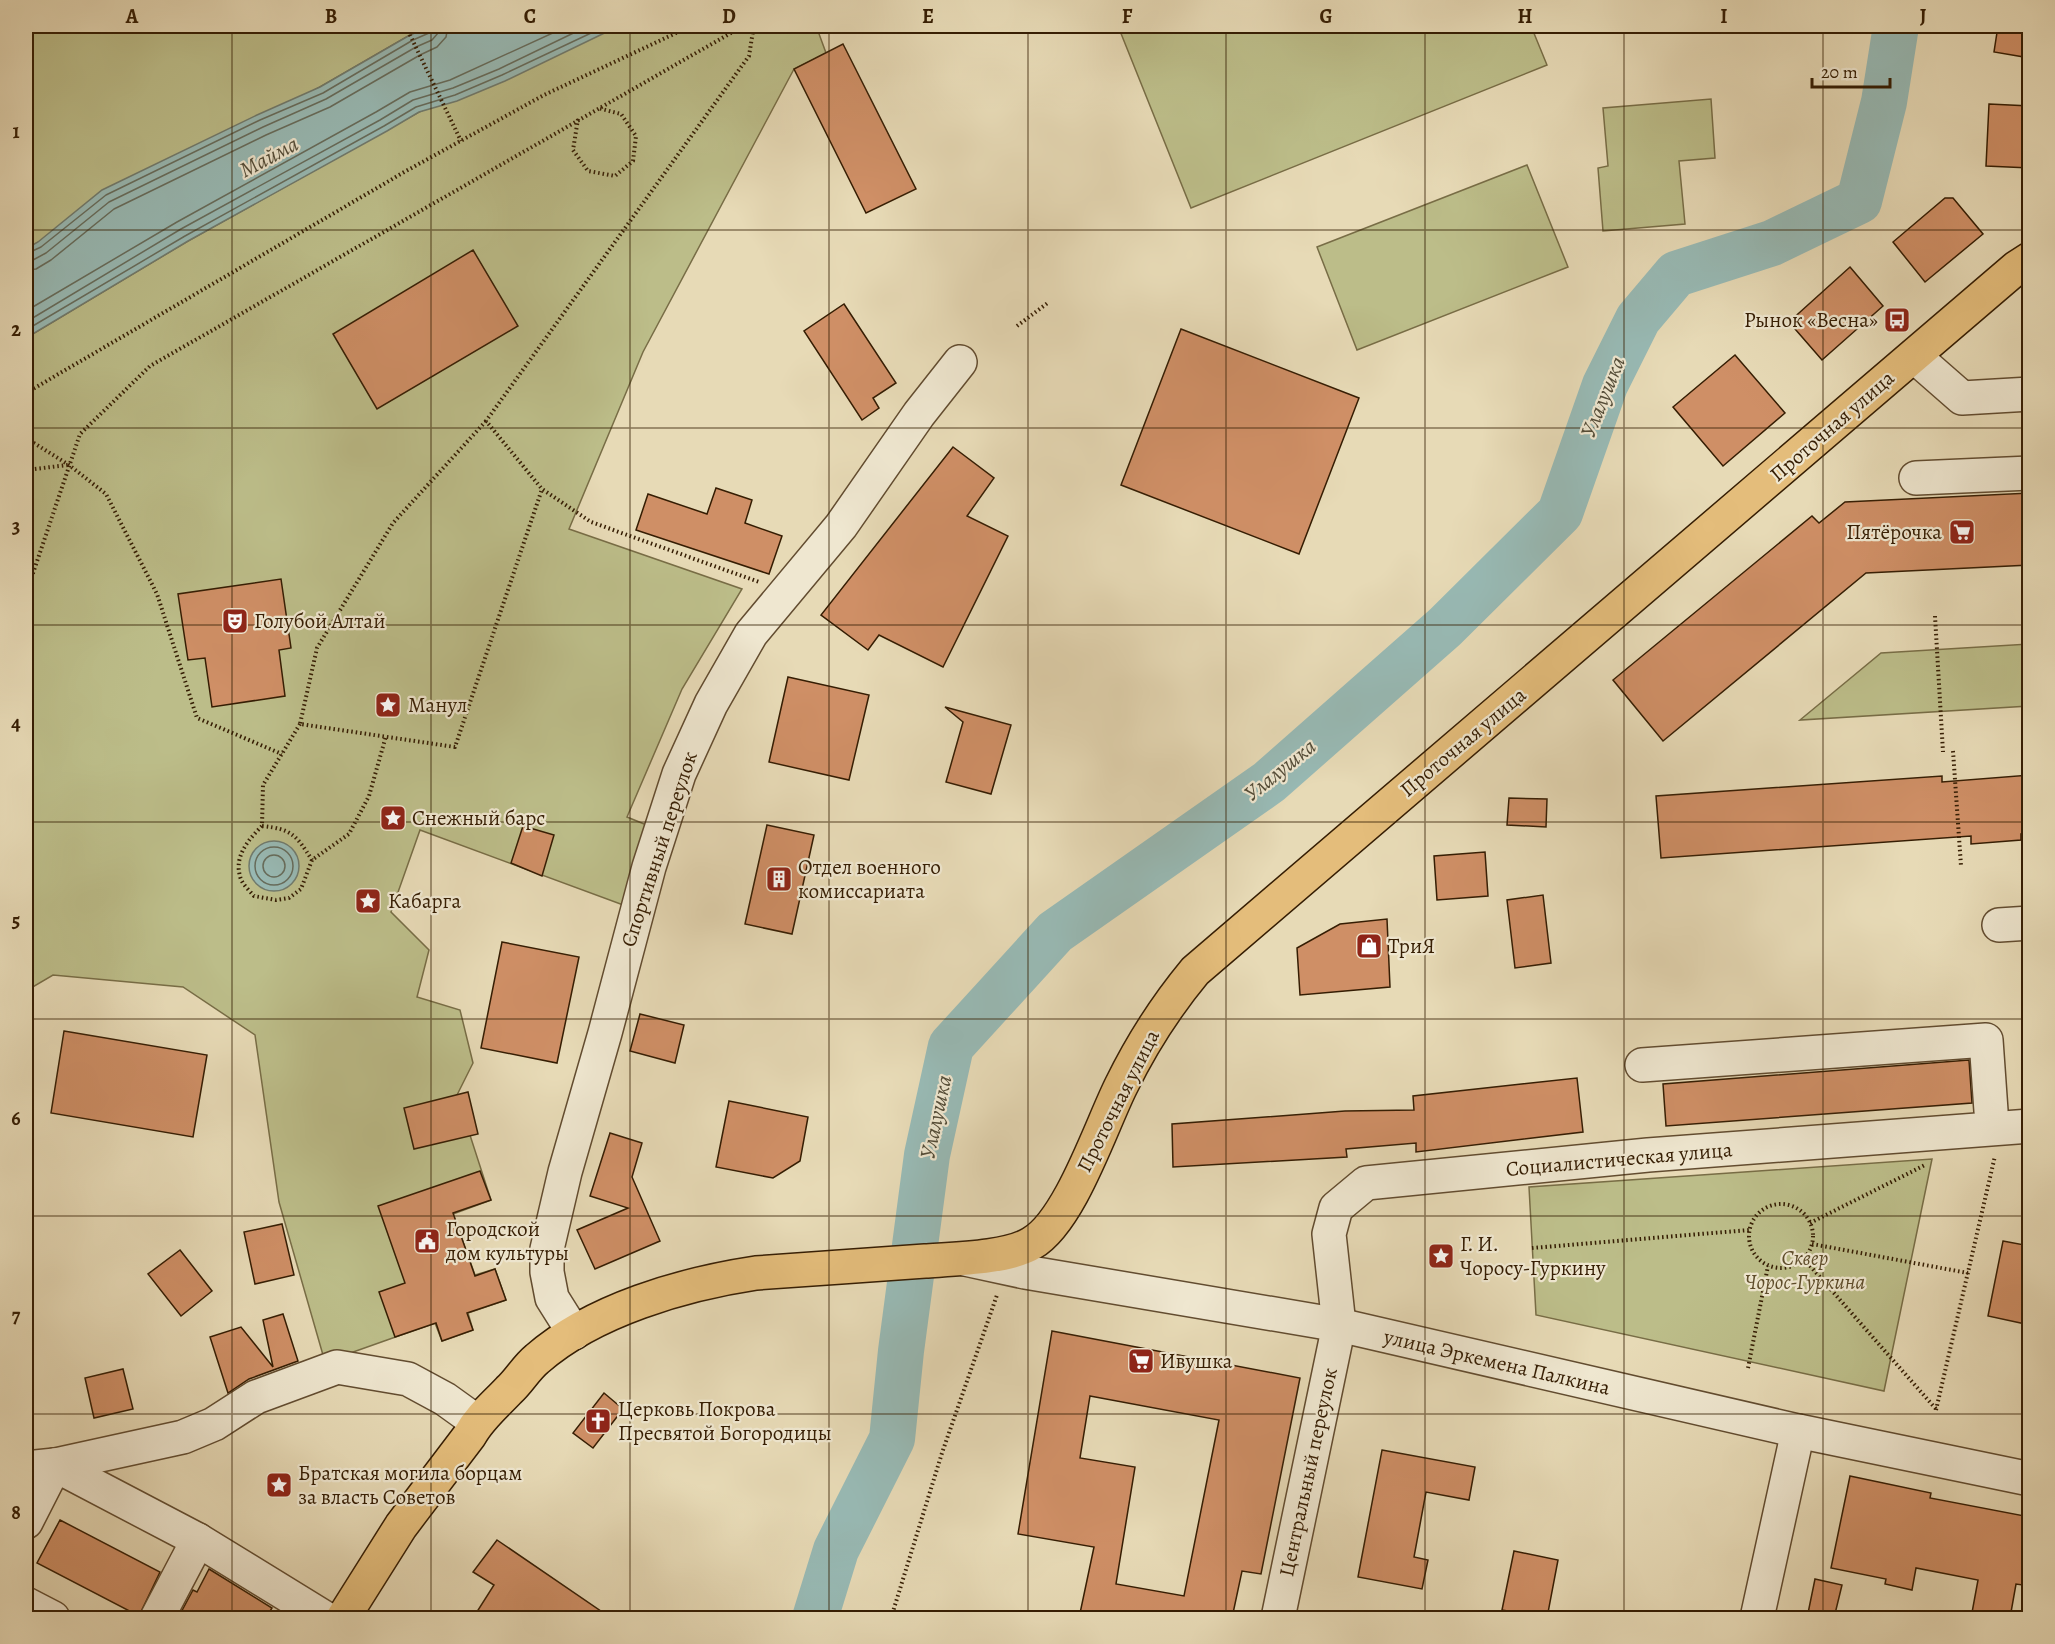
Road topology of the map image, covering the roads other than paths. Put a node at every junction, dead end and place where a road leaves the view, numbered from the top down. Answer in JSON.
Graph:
{"nodes":[{"id":1,"x":2030,"y":259,"type":"edge"},
{"id":2,"x":1914,"y":356,"type":"junction"},
{"id":3,"x":960,"y":362,"type":"dead end"},
{"id":4,"x":2030,"y":394,"type":"edge"},
{"id":5,"x":2030,"y":473,"type":"edge"},
{"id":6,"x":1916,"y":478,"type":"dead end"},
{"id":7,"x":1642,"y":1065,"type":"dead end"},
{"id":8,"x":2030,"y":1126,"type":"edge"},
{"id":9,"x":1989,"y":1132,"type":"junction"},
{"id":10,"x":962,"y":1258,"type":"junction"},
{"id":11,"x":1339,"y":1325,"type":"junction"},
{"id":12,"x":574,"y":1333,"type":"junction"},
{"id":13,"x":477,"y":1422,"type":"junction"},
{"id":14,"x":1798,"y":1431,"type":"junction"},
{"id":15,"x":40,"y":1467,"type":"edge"},
{"id":16,"x":2030,"y":1479,"type":"edge"},
{"id":17,"x":26,"y":1522,"type":"edge"},
{"id":18,"x":198,"y":1540,"type":"junction"},
{"id":19,"x":26,"y":1604,"type":"edge"},
{"id":20,"x":53,"y":1618,"type":"edge"},
{"id":21,"x":157,"y":1618,"type":"edge"},
{"id":22,"x":325,"y":1618,"type":"edge"},
{"id":23,"x":344,"y":1618,"type":"edge"},
{"id":24,"x":1278,"y":1618,"type":"edge"},
{"id":25,"x":1757,"y":1618,"type":"edge"}],
"edges":[{"from":1,"to":2,"type":"main road","name":"Проточная улица"},
{"from":2,"to":4,"type":"street"},
{"from":2,"to":10,"type":"main road","name":"Проточная улица"},
{"from":3,"to":12,"type":"street","name":"Спортивный переулок"},
{"from":5,"to":6,"type":"street"},
{"from":7,"to":9,"type":"street"},
{"from":8,"to":9,"type":"street","name":"Социалистическая улица"},
{"from":9,"to":11,"type":"street","name":"Социалистическая улица"},
{"from":10,"to":11,"type":"street","name":"улица Эркемена Палкина"},
{"from":10,"to":12,"type":"main road"},
{"from":11,"to":14,"type":"street","name":"улица Эркемена Палкина"},
{"from":11,"to":24,"type":"street","name":"Центральный переулок"},
{"from":12,"to":13,"type":"main road"},
{"from":13,"to":15,"type":"street"},
{"from":13,"to":23,"type":"main road"},
{"from":14,"to":16,"type":"street","name":"улица Эркемена Палкина"},
{"from":14,"to":25,"type":"street"},
{"from":15,"to":17,"type":"street"},
{"from":15,"to":18,"type":"street"},
{"from":18,"to":21,"type":"street"},
{"from":18,"to":22,"type":"street"},
{"from":19,"to":20,"type":"street"}]}
